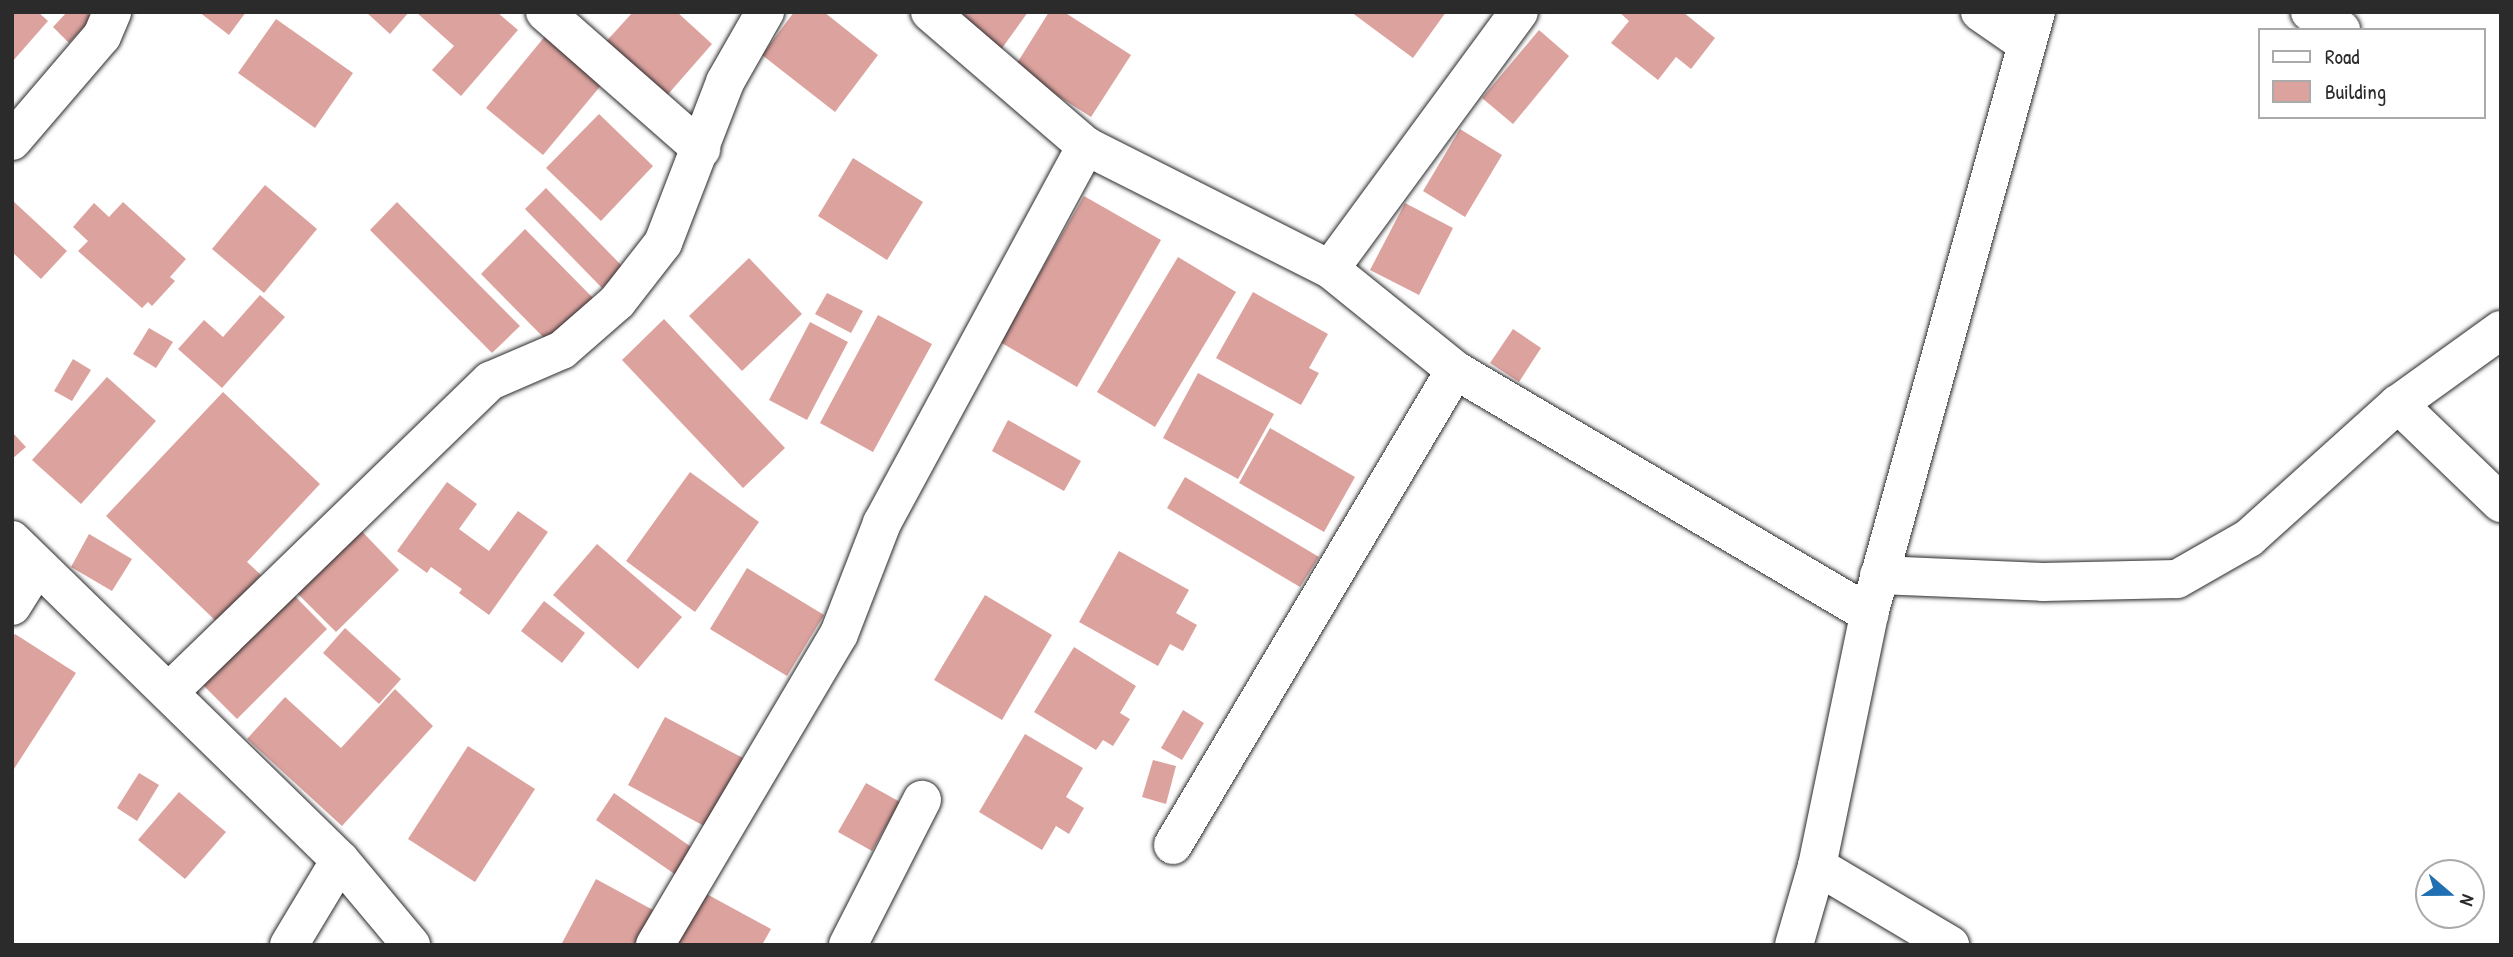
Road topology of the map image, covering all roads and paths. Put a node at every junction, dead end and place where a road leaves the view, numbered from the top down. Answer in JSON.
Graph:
{"nodes":[{"id":1,"x":112,"y":12,"type":"edge"},
{"id":2,"x":545,"y":12,"type":"edge"},
{"id":3,"x":765,"y":12,"type":"edge"},
{"id":4,"x":930,"y":12,"type":"edge"},
{"id":5,"x":1519,"y":12,"type":"edge"},
{"id":6,"x":1980,"y":12,"type":"edge"},
{"id":7,"x":2310,"y":12,"type":"edge"},
{"id":8,"x":2030,"y":28,"type":"edge"},
{"id":9,"x":2338,"y":28,"type":"edge"},
{"id":10,"x":12,"y":141,"type":"edge"},
{"id":11,"x":1086,"y":146,"type":"junction"},
{"id":12,"x":701,"y":149,"type":"junction"},
{"id":13,"x":1330,"y":269,"type":"junction"},
{"id":14,"x":2501,"y":330,"type":"edge"},
{"id":15,"x":1455,"y":370,"type":"junction"},
{"id":16,"x":2398,"y":404,"type":"junction"},
{"id":17,"x":2501,"y":503,"type":"edge"},
{"id":18,"x":24,"y":553,"type":"edge"},
{"id":19,"x":1880,"y":575,"type":"junction"},
{"id":20,"x":12,"y":606,"type":"edge"},
{"id":21,"x":1869,"y":614,"type":"junction"},
{"id":22,"x":170,"y":691,"type":"junction"},
{"id":23,"x":922,"y":800,"type":"dead end"},
{"id":24,"x":1173,"y":845,"type":"dead end"},
{"id":25,"x":340,"y":860,"type":"junction"},
{"id":26,"x":1817,"y":866,"type":"junction"},
{"id":27,"x":289,"y":945,"type":"edge"},
{"id":28,"x":411,"y":945,"type":"edge"},
{"id":29,"x":655,"y":945,"type":"edge"},
{"id":30,"x":848,"y":945,"type":"edge"},
{"id":31,"x":1794,"y":945,"type":"edge"},
{"id":32,"x":1950,"y":945,"type":"edge"}],
"edges":[{"from":1,"to":10,"type":"street"},
{"from":2,"to":12,"type":"street"},
{"from":3,"to":12,"type":"street"},
{"from":4,"to":11,"type":"street"},
{"from":5,"to":13,"type":"street"},
{"from":6,"to":8,"type":"street"},
{"from":7,"to":9,"type":"street"},
{"from":8,"to":19,"type":"street"},
{"from":11,"to":13,"type":"street"},
{"from":11,"to":29,"type":"street"},
{"from":12,"to":22,"type":"street"},
{"from":13,"to":15,"type":"street"},
{"from":14,"to":16,"type":"street"},
{"from":15,"to":21,"type":"street"},
{"from":15,"to":24,"type":"street"},
{"from":16,"to":17,"type":"street"},
{"from":16,"to":19,"type":"street"},
{"from":18,"to":20,"type":"street"},
{"from":18,"to":22,"type":"street"},
{"from":19,"to":21,"type":"street"},
{"from":21,"to":26,"type":"street"},
{"from":22,"to":25,"type":"street"},
{"from":23,"to":30,"type":"street"},
{"from":25,"to":27,"type":"street"},
{"from":25,"to":28,"type":"street"},
{"from":26,"to":31,"type":"street"},
{"from":26,"to":32,"type":"street"}]}
